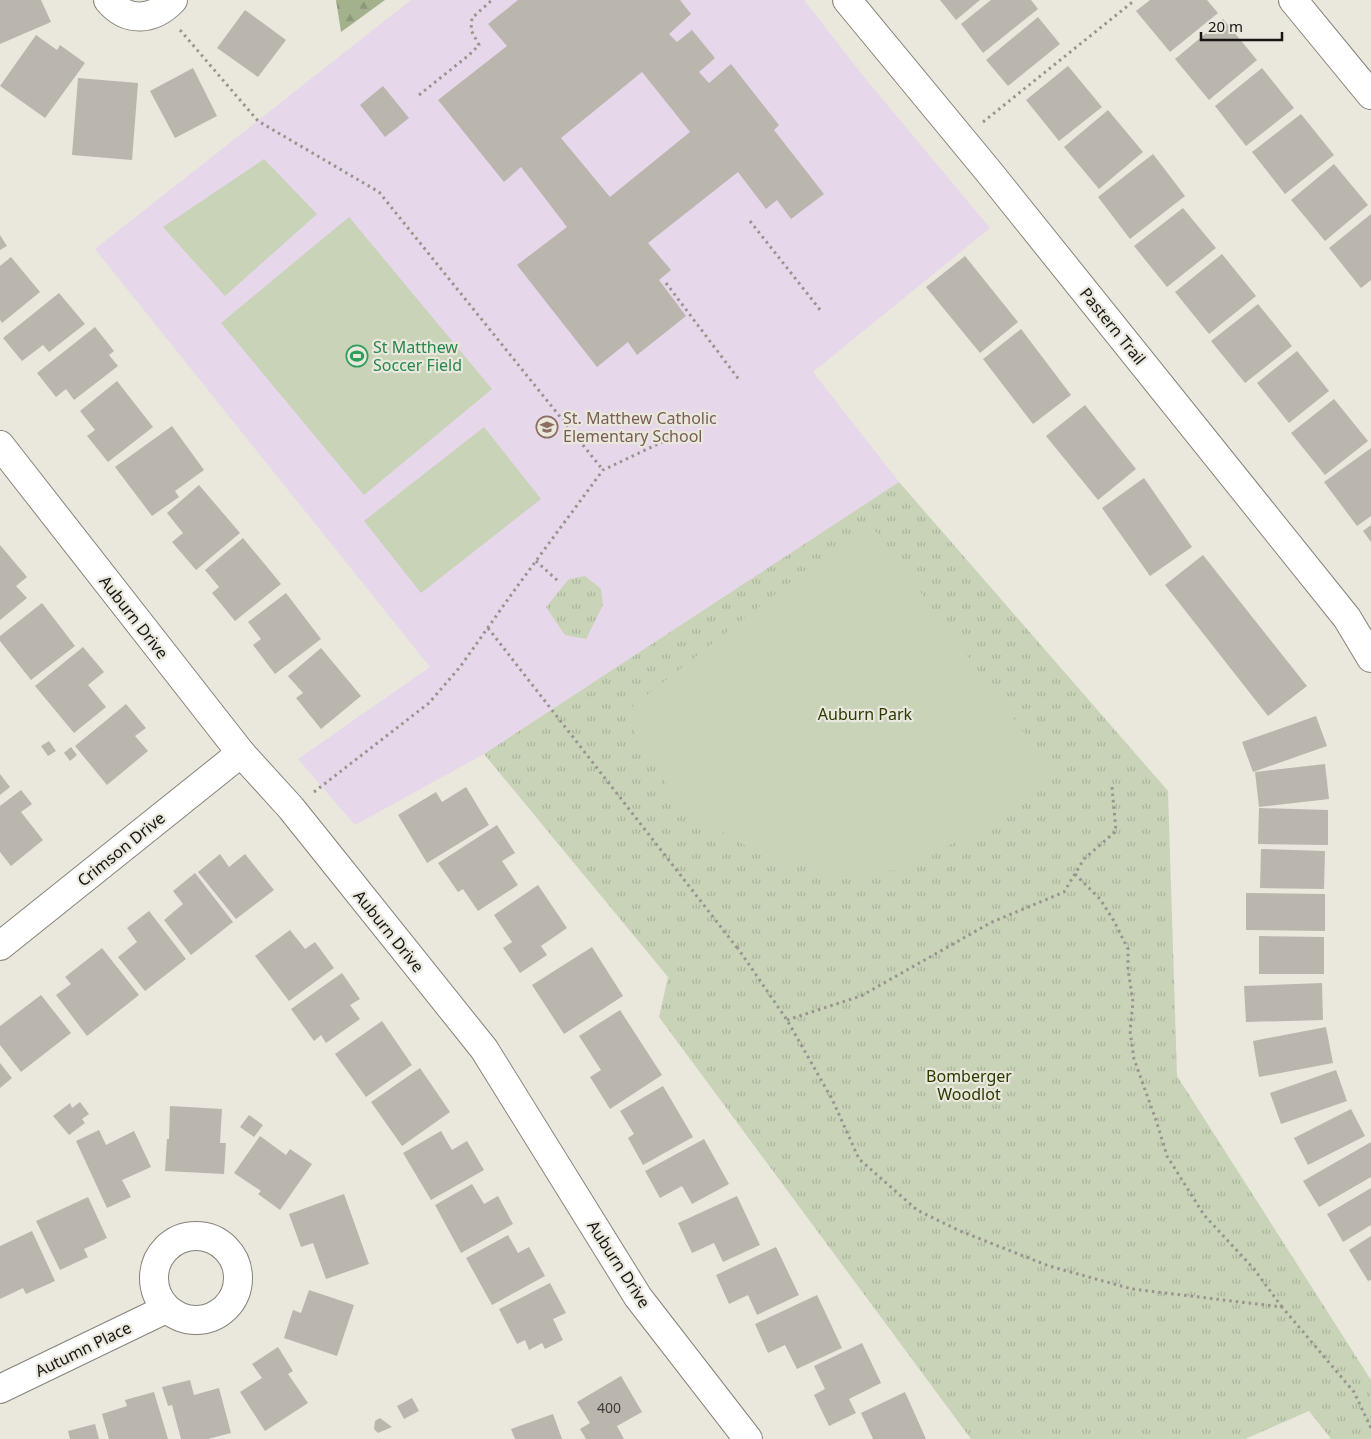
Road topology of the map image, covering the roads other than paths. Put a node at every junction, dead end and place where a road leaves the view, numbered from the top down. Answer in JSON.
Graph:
{"nodes":[{"id":1,"x":108,"y":0,"type":"edge"},
{"id":2,"x":847,"y":0,"type":"edge"},
{"id":3,"x":1293,"y":0,"type":"edge"},
{"id":4,"x":168,"y":5,"type":"edge"},
{"id":5,"x":1371,"y":95,"type":"edge"},
{"id":6,"x":0,"y":445,"type":"edge"},
{"id":7,"x":1371,"y":658,"type":"edge"},
{"id":8,"x":241,"y":753,"type":"junction"},
{"id":9,"x":0,"y":946,"type":"edge"},
{"id":10,"x":166,"y":1309,"type":"dead end"},
{"id":11,"x":0,"y":1389,"type":"edge"},
{"id":12,"x":748,"y":1439,"type":"edge"}],
"edges":[{"from":1,"to":4,"type":"street"},
{"from":2,"to":7,"type":"street","name":"Pastern Trail"},
{"from":3,"to":5,"type":"street"},
{"from":6,"to":8,"type":"street","name":"Auburn Drive"},
{"from":8,"to":9,"type":"street","name":"Crimson Drive"},
{"from":8,"to":12,"type":"street","name":"Auburn Drive"},
{"from":10,"to":11,"type":"street","name":"Autumn Place"}]}
